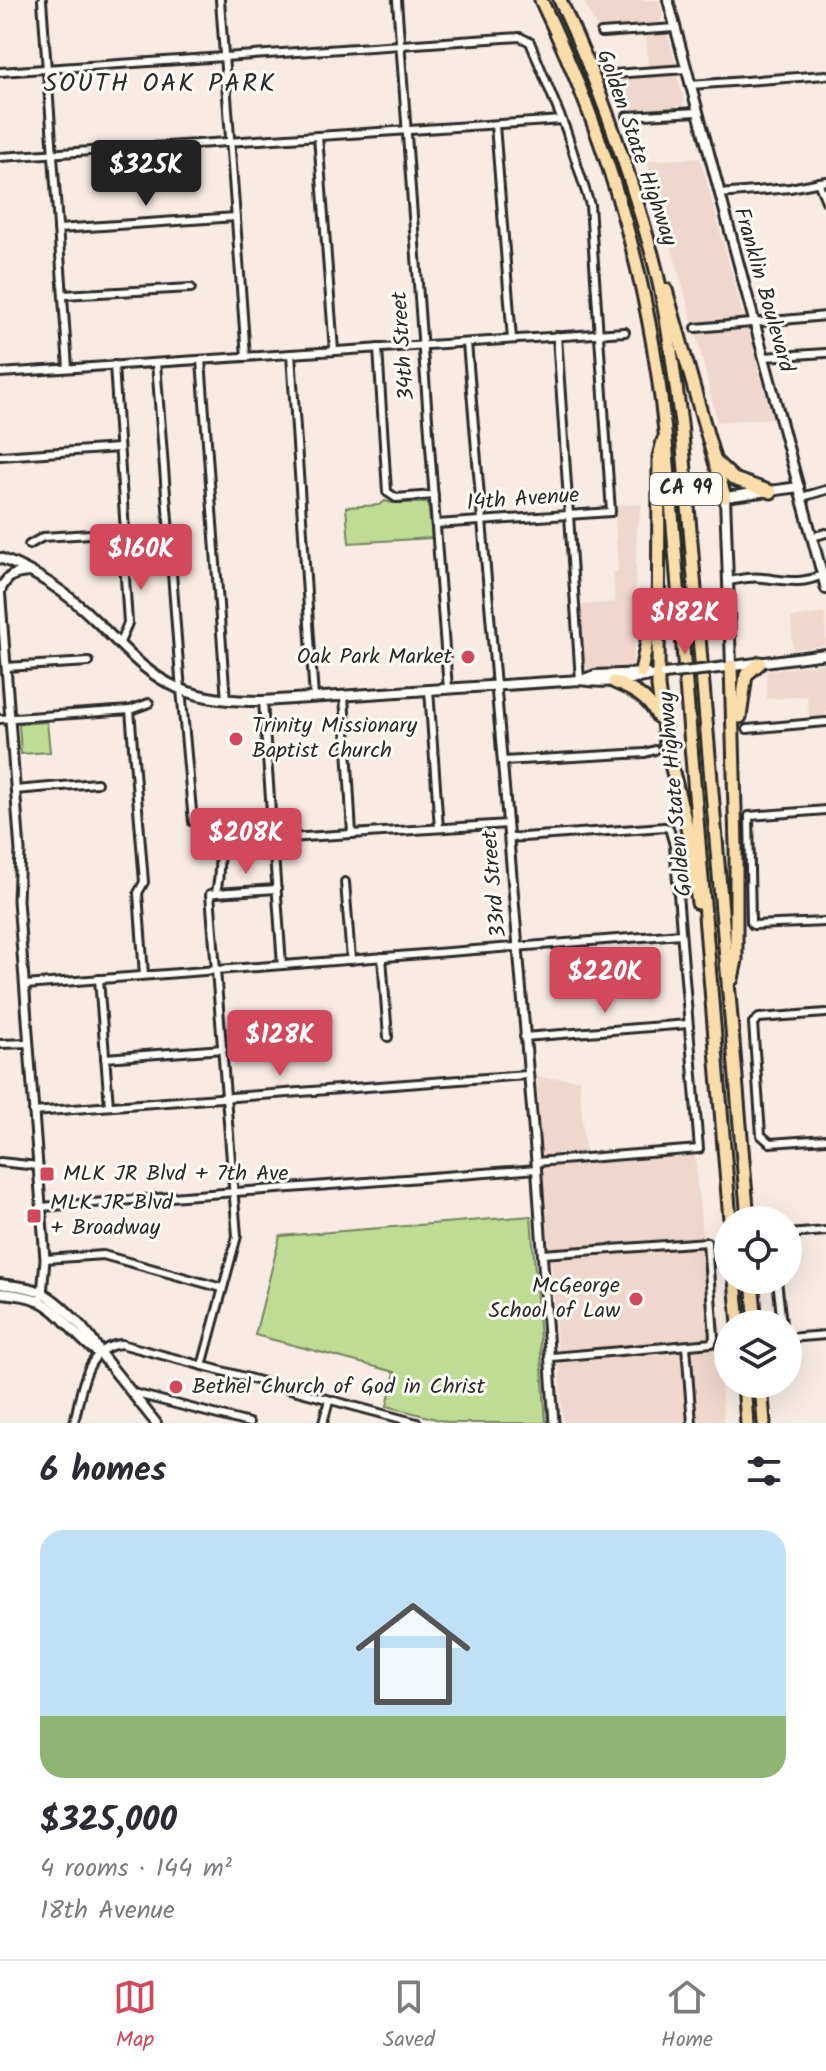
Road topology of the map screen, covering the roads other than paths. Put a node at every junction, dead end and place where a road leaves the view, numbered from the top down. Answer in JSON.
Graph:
{"nodes":[{"id":1,"x":42,"y":0,"type":"edge"},
{"id":2,"x":220,"y":0,"type":"edge"},
{"id":3,"x":397,"y":0,"type":"edge"},
{"id":4,"x":541,"y":0,"type":"edge"},
{"id":5,"x":560,"y":0,"type":"edge"},
{"id":6,"x":668,"y":0,"type":"edge"},
{"id":7,"x":675,"y":28,"type":"junction"},
{"id":8,"x":601,"y":33,"type":"dead end"},
{"id":9,"x":401,"y":45,"type":"junction"},
{"id":10,"x":224,"y":57,"type":"junction"},
{"id":11,"x":47,"y":69,"type":"junction"},
{"id":12,"x":686,"y":69,"type":"junction"},
{"id":13,"x":0,"y":72,"type":"edge"},
{"id":14,"x":614,"y":74,"type":"dead end"},
{"id":15,"x":826,"y":75,"type":"edge"},
{"id":16,"x":690,"y":85,"type":"junction"},
{"id":17,"x":697,"y":112,"type":"junction"},
{"id":18,"x":627,"y":116,"type":"dead end"},
{"id":19,"x":562,"y":120,"type":"junction"},
{"id":20,"x":495,"y":125,"type":"junction"},
{"id":21,"x":406,"y":131,"type":"junction"},
{"id":22,"x":318,"y":136,"type":"junction"},
{"id":23,"x":230,"y":142,"type":"junction"},
{"id":24,"x":53,"y":153,"type":"junction"},
{"id":25,"x":0,"y":157,"type":"edge"},
{"id":26,"x":822,"y":182,"type":"edge"},
{"id":27,"x":718,"y":194,"type":"junction"},
{"id":28,"x":826,"y":201,"type":"edge"},
{"id":29,"x":236,"y":217,"type":"junction"},
{"id":30,"x":58,"y":229,"type":"junction"},
{"id":31,"x":653,"y":256,"type":"junction"},
{"id":32,"x":191,"y":288,"type":"dead end"},
{"id":33,"x":63,"y":295,"type":"junction"},
{"id":34,"x":826,"y":316,"type":"edge"},
{"id":35,"x":753,"y":322,"type":"junction"},
{"id":36,"x":696,"y":328,"type":"dead end"},
{"id":37,"x":625,"y":332,"type":"dead end"},
{"id":38,"x":600,"y":333,"type":"junction"},
{"id":39,"x":557,"y":336,"type":"junction"},
{"id":40,"x":512,"y":339,"type":"junction"},
{"id":41,"x":467,"y":343,"type":"junction"},
{"id":42,"x":424,"y":345,"type":"junction"},
{"id":43,"x":378,"y":348,"type":"junction"},
{"id":44,"x":334,"y":351,"type":"junction"},
{"id":45,"x":826,"y":353,"type":"edge"},
{"id":46,"x":291,"y":354,"type":"junction"},
{"id":47,"x":246,"y":357,"type":"junction"},
{"id":48,"x":764,"y":357,"type":"junction"},
{"id":49,"x":201,"y":360,"type":"junction"},
{"id":50,"x":156,"y":363,"type":"junction"},
{"id":51,"x":114,"y":365,"type":"junction"},
{"id":52,"x":68,"y":368,"type":"junction"},
{"id":53,"x":0,"y":373,"type":"edge"},
{"id":54,"x":666,"y":433,"type":"junction"},
{"id":55,"x":119,"y":448,"type":"junction"},
{"id":56,"x":0,"y":456,"type":"edge"},
{"id":57,"x":713,"y":458,"type":"junction"},
{"id":58,"x":826,"y":490,"type":"edge"},
{"id":59,"x":771,"y":492,"type":"junction"},
{"id":60,"x":801,"y":492,"type":"junction"},
{"id":61,"x":434,"y":495,"type":"junction"},
{"id":62,"x":725,"y":497,"type":"junction"},
{"id":63,"x":569,"y":516,"type":"junction"},
{"id":64,"x":482,"y":521,"type":"junction"},
{"id":65,"x":437,"y":524,"type":"junction"},
{"id":66,"x":122,"y":532,"type":"junction"},
{"id":67,"x":826,"y":533,"type":"edge"},
{"id":68,"x":812,"y":537,"type":"junction"},
{"id":69,"x":29,"y":545,"type":"dead end"},
{"id":70,"x":0,"y":558,"type":"edge"},
{"id":71,"x":31,"y":572,"type":"junction"},
{"id":72,"x":822,"y":575,"type":"junction"},
{"id":73,"x":729,"y":581,"type":"junction"},
{"id":74,"x":658,"y":587,"type":"junction"},
{"id":75,"x":0,"y":589,"type":"edge"},
{"id":76,"x":826,"y":589,"type":"edge"},
{"id":77,"x":119,"y":645,"type":"junction"},
{"id":78,"x":826,"y":654,"type":"edge"},
{"id":79,"x":89,"y":662,"type":"dead end"},
{"id":80,"x":760,"y":663,"type":"junction"},
{"id":81,"x":6,"y":667,"type":"junction"},
{"id":82,"x":727,"y":667,"type":"junction"},
{"id":83,"x":641,"y":672,"type":"junction"},
{"id":84,"x":661,"y":674,"type":"junction"},
{"id":85,"x":580,"y":680,"type":"junction"},
{"id":86,"x":614,"y":682,"type":"junction"},
{"id":87,"x":496,"y":686,"type":"junction"},
{"id":88,"x":181,"y":689,"type":"junction"},
{"id":89,"x":448,"y":689,"type":"junction"},
{"id":90,"x":429,"y":690,"type":"junction"},
{"id":91,"x":344,"y":695,"type":"junction"},
{"id":92,"x":314,"y":698,"type":"junction"},
{"id":93,"x":226,"y":700,"type":"junction"},
{"id":94,"x":263,"y":701,"type":"junction"},
{"id":95,"x":149,"y":703,"type":"dead end"},
{"id":96,"x":130,"y":710,"type":"junction"},
{"id":97,"x":10,"y":718,"type":"junction"},
{"id":98,"x":0,"y":719,"type":"edge"},
{"id":99,"x":826,"y":722,"type":"edge"},
{"id":100,"x":663,"y":729,"type":"junction"},
{"id":101,"x":747,"y":729,"type":"dead end"},
{"id":102,"x":735,"y":737,"type":"junction"},
{"id":103,"x":655,"y":750,"type":"dead end"},
{"id":104,"x":503,"y":761,"type":"junction"},
{"id":105,"x":97,"y":783,"type":"dead end"},
{"id":106,"x":15,"y":790,"type":"junction"},
{"id":107,"x":826,"y":810,"type":"edge"},
{"id":108,"x":508,"y":824,"type":"junction"},
{"id":109,"x":439,"y":828,"type":"junction"},
{"id":110,"x":352,"y":834,"type":"junction"},
{"id":111,"x":509,"y":838,"type":"junction"},
{"id":112,"x":273,"y":839,"type":"junction"},
{"id":113,"x":345,"y":882,"type":"dead end"},
{"id":114,"x":277,"y":889,"type":"junction"},
{"id":115,"x":216,"y":893,"type":"junction"},
{"id":116,"x":826,"y":922,"type":"edge"},
{"id":117,"x":681,"y":934,"type":"junction"},
{"id":118,"x":518,"y":947,"type":"junction"},
{"id":119,"x":382,"y":957,"type":"junction"},
{"id":120,"x":351,"y":960,"type":"junction"},
{"id":121,"x":282,"y":965,"type":"junction"},
{"id":122,"x":217,"y":970,"type":"junction"},
{"id":123,"x":710,"y":974,"type":"junction"},
{"id":124,"x":144,"y":975,"type":"junction"},
{"id":125,"x":99,"y":979,"type":"junction"},
{"id":126,"x":25,"y":985,"type":"junction"},
{"id":127,"x":730,"y":995,"type":"junction"},
{"id":128,"x":826,"y":1013,"type":"edge"},
{"id":129,"x":688,"y":1024,"type":"junction"},
{"id":130,"x":388,"y":1037,"type":"dead end"},
{"id":131,"x":524,"y":1037,"type":"junction"},
{"id":132,"x":28,"y":1043,"type":"junction"},
{"id":133,"x":0,"y":1044,"type":"edge"},
{"id":134,"x":223,"y":1049,"type":"junction"},
{"id":135,"x":105,"y":1058,"type":"junction"},
{"id":136,"x":527,"y":1075,"type":"junction"},
{"id":137,"x":226,"y":1097,"type":"junction"},
{"id":138,"x":109,"y":1106,"type":"junction"},
{"id":139,"x":33,"y":1112,"type":"junction"},
{"id":140,"x":826,"y":1139,"type":"edge"},
{"id":141,"x":0,"y":1162,"type":"edge"},
{"id":142,"x":38,"y":1166,"type":"junction"},
{"id":143,"x":536,"y":1166,"type":"junction"},
{"id":144,"x":234,"y":1192,"type":"junction"},
{"id":145,"x":729,"y":1206,"type":"edge"},
{"id":146,"x":747,"y":1206,"type":"edge"},
{"id":147,"x":41,"y":1207,"type":"junction"},
{"id":148,"x":826,"y":1231,"type":"edge"},
{"id":149,"x":802,"y":1233,"type":"edge"},
{"id":150,"x":543,"y":1254,"type":"junction"},
{"id":151,"x":45,"y":1259,"type":"junction"},
{"id":152,"x":0,"y":1284,"type":"edge"},
{"id":153,"x":222,"y":1288,"type":"junction"},
{"id":154,"x":0,"y":1293,"type":"edge"},
{"id":155,"x":41,"y":1297,"type":"junction"},
{"id":156,"x":826,"y":1335,"type":"edge"},
{"id":157,"x":802,"y":1337,"type":"edge"},
{"id":158,"x":686,"y":1346,"type":"junction"},
{"id":159,"x":100,"y":1353,"type":"junction"},
{"id":160,"x":552,"y":1357,"type":"junction"},
{"id":161,"x":202,"y":1366,"type":"junction"},
{"id":162,"x":132,"y":1392,"type":"junction"},
{"id":163,"x":745,"y":1398,"type":"edge"},
{"id":164,"x":762,"y":1398,"type":"edge"},
{"id":165,"x":329,"y":1400,"type":"junction"},
{"id":166,"x":74,"y":1423,"type":"edge"},
{"id":167,"x":156,"y":1423,"type":"edge"},
{"id":168,"x":249,"y":1423,"type":"edge"},
{"id":169,"x":323,"y":1423,"type":"edge"},
{"id":170,"x":417,"y":1423,"type":"edge"},
{"id":171,"x":556,"y":1423,"type":"edge"},
{"id":172,"x":692,"y":1423,"type":"edge"},
{"id":173,"x":747,"y":1423,"type":"edge"},
{"id":174,"x":764,"y":1423,"type":"edge"}],
"edges":[{"from":1,"to":11,"type":"street"},
{"from":2,"to":10,"type":"street"},
{"from":3,"to":9,"type":"street","name":"34th Street"},
{"from":4,"to":54,"type":"highway","name":"Golden State Highway","number":"CA 99"},
{"from":5,"to":31,"type":"highway","name":"Golden State Highway","number":"CA 99"},
{"from":6,"to":7,"type":"main road","name":"Franklin Boulevard"},
{"from":7,"to":8,"type":"street"},
{"from":7,"to":12,"type":"main road","name":"Franklin Boulevard"},
{"from":9,"to":10,"type":"street"},
{"from":9,"to":19,"type":"street"},
{"from":9,"to":21,"type":"street","name":"34th Street"},
{"from":10,"to":11,"type":"street"},
{"from":10,"to":23,"type":"street"},
{"from":11,"to":13,"type":"street"},
{"from":11,"to":24,"type":"street"},
{"from":12,"to":14,"type":"street"},
{"from":12,"to":16,"type":"main road","name":"Franklin Boulevard"},
{"from":15,"to":16,"type":"street"},
{"from":16,"to":17,"type":"main road","name":"Franklin Boulevard"},
{"from":17,"to":18,"type":"street"},
{"from":17,"to":27,"type":"main road","name":"Franklin Boulevard"},
{"from":19,"to":20,"type":"street"},
{"from":19,"to":38,"type":"street"},
{"from":20,"to":21,"type":"street"},
{"from":20,"to":40,"type":"street"},
{"from":21,"to":22,"type":"street"},
{"from":21,"to":42,"type":"street","name":"34th Street"},
{"from":22,"to":23,"type":"street"},
{"from":22,"to":44,"type":"street"},
{"from":23,"to":24,"type":"street"},
{"from":23,"to":29,"type":"street"},
{"from":24,"to":25,"type":"street"},
{"from":24,"to":30,"type":"street"},
{"from":26,"to":27,"type":"street"},
{"from":26,"to":28,"type":"street"},
{"from":27,"to":35,"type":"main road","name":"Franklin Boulevard"},
{"from":29,"to":30,"type":"street"},
{"from":29,"to":47,"type":"street"},
{"from":30,"to":33,"type":"street"},
{"from":31,"to":57,"type":"highway"},
{"from":31,"to":127,"type":"highway","name":"Golden State Highway","number":"CA 99"},
{"from":32,"to":33,"type":"street"},
{"from":33,"to":52,"type":"street"},
{"from":34,"to":35,"type":"street"},
{"from":35,"to":36,"type":"street"},
{"from":35,"to":48,"type":"main road","name":"Franklin Boulevard"},
{"from":37,"to":38,"type":"street"},
{"from":38,"to":39,"type":"street"},
{"from":38,"to":63,"type":"street","name":"14th Avenue"},
{"from":39,"to":40,"type":"street"},
{"from":39,"to":63,"type":"street"},
{"from":40,"to":41,"type":"street"},
{"from":41,"to":42,"type":"street"},
{"from":41,"to":64,"type":"street","name":"33rd Street"},
{"from":42,"to":43,"type":"street"},
{"from":42,"to":61,"type":"street","name":"34th Street"},
{"from":43,"to":44,"type":"street"},
{"from":43,"to":61,"type":"street"},
{"from":44,"to":46,"type":"street"},
{"from":45,"to":48,"type":"street"},
{"from":46,"to":47,"type":"street"},
{"from":46,"to":92,"type":"street"},
{"from":47,"to":49,"type":"street"},
{"from":48,"to":60,"type":"main road","name":"Franklin Boulevard"},
{"from":49,"to":50,"type":"street"},
{"from":49,"to":93,"type":"street"},
{"from":50,"to":51,"type":"street"},
{"from":50,"to":88,"type":"street"},
{"from":51,"to":52,"type":"street"},
{"from":51,"to":55,"type":"street"},
{"from":52,"to":53,"type":"street"},
{"from":54,"to":74,"type":"highway"},
{"from":54,"to":123,"type":"highway","name":"Golden State Highway","number":"CA 99"},
{"from":55,"to":56,"type":"street"},
{"from":55,"to":66,"type":"street"},
{"from":57,"to":59,"type":"highway"},
{"from":57,"to":62,"type":"highway"},
{"from":58,"to":60,"type":"street"},
{"from":59,"to":60,"type":"main road"},
{"from":59,"to":62,"type":"main road"},
{"from":60,"to":68,"type":"main road","name":"Franklin Boulevard"},
{"from":61,"to":65,"type":"street","name":"34th Street"},
{"from":62,"to":73,"type":"main road"},
{"from":63,"to":64,"type":"street","name":"14th Avenue"},
{"from":63,"to":85,"type":"street"},
{"from":64,"to":65,"type":"street","name":"14th Avenue"},
{"from":64,"to":87,"type":"street","name":"33rd Street"},
{"from":65,"to":89,"type":"street","name":"34th Street"},
{"from":66,"to":69,"type":"street"},
{"from":66,"to":77,"type":"street"},
{"from":67,"to":68,"type":"street"},
{"from":68,"to":72,"type":"main road","name":"Franklin Boulevard"},
{"from":70,"to":71,"type":"main road"},
{"from":71,"to":75,"type":"main road"},
{"from":71,"to":77,"type":"main road"},
{"from":72,"to":73,"type":"street"},
{"from":72,"to":76,"type":"main road","name":"Franklin Boulevard"},
{"from":73,"to":82,"type":"main road"},
{"from":74,"to":83,"type":"highway"},
{"from":74,"to":84,"type":"highway"},
{"from":75,"to":81,"type":"street"},
{"from":77,"to":88,"type":"main road"},
{"from":78,"to":80,"type":"main road"},
{"from":79,"to":81,"type":"street"},
{"from":80,"to":82,"type":"main road"},
{"from":80,"to":102,"type":"highway"},
{"from":81,"to":97,"type":"street"},
{"from":82,"to":84,"type":"main road","bridge":true},
{"from":82,"to":102,"type":"highway"},
{"from":83,"to":84,"type":"main road"},
{"from":83,"to":85,"type":"main road"},
{"from":84,"to":86,"type":"main road"},
{"from":84,"to":100,"type":"highway"},
{"from":85,"to":86,"type":"main road"},
{"from":85,"to":87,"type":"main road"},
{"from":86,"to":100,"type":"highway"},
{"from":87,"to":89,"type":"main road"},
{"from":87,"to":104,"type":"street","name":"33rd Street"},
{"from":88,"to":93,"type":"main road"},
{"from":88,"to":115,"type":"street"},
{"from":89,"to":90,"type":"main road"},
{"from":90,"to":91,"type":"main road"},
{"from":90,"to":109,"type":"street"},
{"from":91,"to":92,"type":"main road"},
{"from":91,"to":110,"type":"street"},
{"from":92,"to":94,"type":"main road"},
{"from":93,"to":94,"type":"main road"},
{"from":94,"to":112,"type":"street"},
{"from":95,"to":96,"type":"street"},
{"from":96,"to":97,"type":"street"},
{"from":96,"to":124,"type":"street"},
{"from":97,"to":98,"type":"street"},
{"from":97,"to":106,"type":"street"},
{"from":99,"to":101,"type":"street"},
{"from":100,"to":123,"type":"highway"},
{"from":102,"to":127,"type":"highway"},
{"from":103,"to":104,"type":"street"},
{"from":104,"to":108,"type":"street","name":"33rd Street"},
{"from":105,"to":106,"type":"street"},
{"from":106,"to":126,"type":"street"},
{"from":107,"to":116,"type":"street"},
{"from":108,"to":109,"type":"street"},
{"from":108,"to":111,"type":"street","name":"33rd Street"},
{"from":109,"to":110,"type":"street"},
{"from":110,"to":112,"type":"street"},
{"from":111,"to":117,"type":"street"},
{"from":111,"to":118,"type":"street","name":"33rd Street"},
{"from":112,"to":114,"type":"street"},
{"from":113,"to":120,"type":"street"},
{"from":114,"to":115,"type":"street"},
{"from":114,"to":121,"type":"street"},
{"from":115,"to":122,"type":"street"},
{"from":117,"to":118,"type":"street"},
{"from":117,"to":129,"type":"street"},
{"from":118,"to":119,"type":"street"},
{"from":118,"to":131,"type":"street","name":"33rd Street"},
{"from":119,"to":120,"type":"street"},
{"from":119,"to":130,"type":"street"},
{"from":120,"to":121,"type":"street"},
{"from":121,"to":122,"type":"street"},
{"from":122,"to":124,"type":"street"},
{"from":122,"to":134,"type":"street"},
{"from":123,"to":145,"type":"highway","name":"Golden State Highway","number":"CA 99"},
{"from":124,"to":125,"type":"street"},
{"from":125,"to":126,"type":"street"},
{"from":125,"to":135,"type":"street"},
{"from":126,"to":132,"type":"street"},
{"from":127,"to":146,"type":"highway","name":"Golden State Highway","number":"CA 99"},
{"from":128,"to":140,"type":"street"},
{"from":129,"to":131,"type":"street"},
{"from":129,"to":143,"type":"street"},
{"from":131,"to":136,"type":"street","name":"33rd Street"},
{"from":132,"to":133,"type":"street"},
{"from":132,"to":139,"type":"street"},
{"from":134,"to":135,"type":"street"},
{"from":134,"to":137,"type":"street"},
{"from":135,"to":138,"type":"street"},
{"from":136,"to":137,"type":"street"},
{"from":136,"to":143,"type":"street","name":"33rd Street"},
{"from":137,"to":138,"type":"street"},
{"from":137,"to":144,"type":"street"},
{"from":138,"to":139,"type":"street"},
{"from":139,"to":142,"type":"street"},
{"from":141,"to":142,"type":"street"},
{"from":142,"to":147,"type":"street"},
{"from":143,"to":144,"type":"street"},
{"from":143,"to":150,"type":"street","name":"33rd Street"},
{"from":144,"to":147,"type":"street"},
{"from":144,"to":153,"type":"street"},
{"from":147,"to":151,"type":"street"},
{"from":148,"to":149,"type":"street"},
{"from":150,"to":158,"type":"street"},
{"from":150,"to":160,"type":"street","name":"33rd Street"},
{"from":151,"to":153,"type":"street"},
{"from":151,"to":155,"type":"street"},
{"from":152,"to":155,"type":"main road"},
{"from":153,"to":161,"type":"street"},
{"from":154,"to":155,"type":"main road"},
{"from":155,"to":159,"type":"main road"},
{"from":156,"to":157,"type":"street"},
{"from":158,"to":160,"type":"street"},
{"from":158,"to":172,"type":"street"},
{"from":159,"to":161,"type":"street"},
{"from":159,"to":162,"type":"main road"},
{"from":159,"to":166,"type":"street"},
{"from":160,"to":171,"type":"street","name":"33rd Street"},
{"from":161,"to":165,"type":"street"},
{"from":162,"to":167,"type":"main road"},
{"from":162,"to":168,"type":"street"},
{"from":163,"to":173,"type":"highway"},
{"from":164,"to":174,"type":"highway"},
{"from":165,"to":169,"type":"street"},
{"from":165,"to":170,"type":"street"}]}
